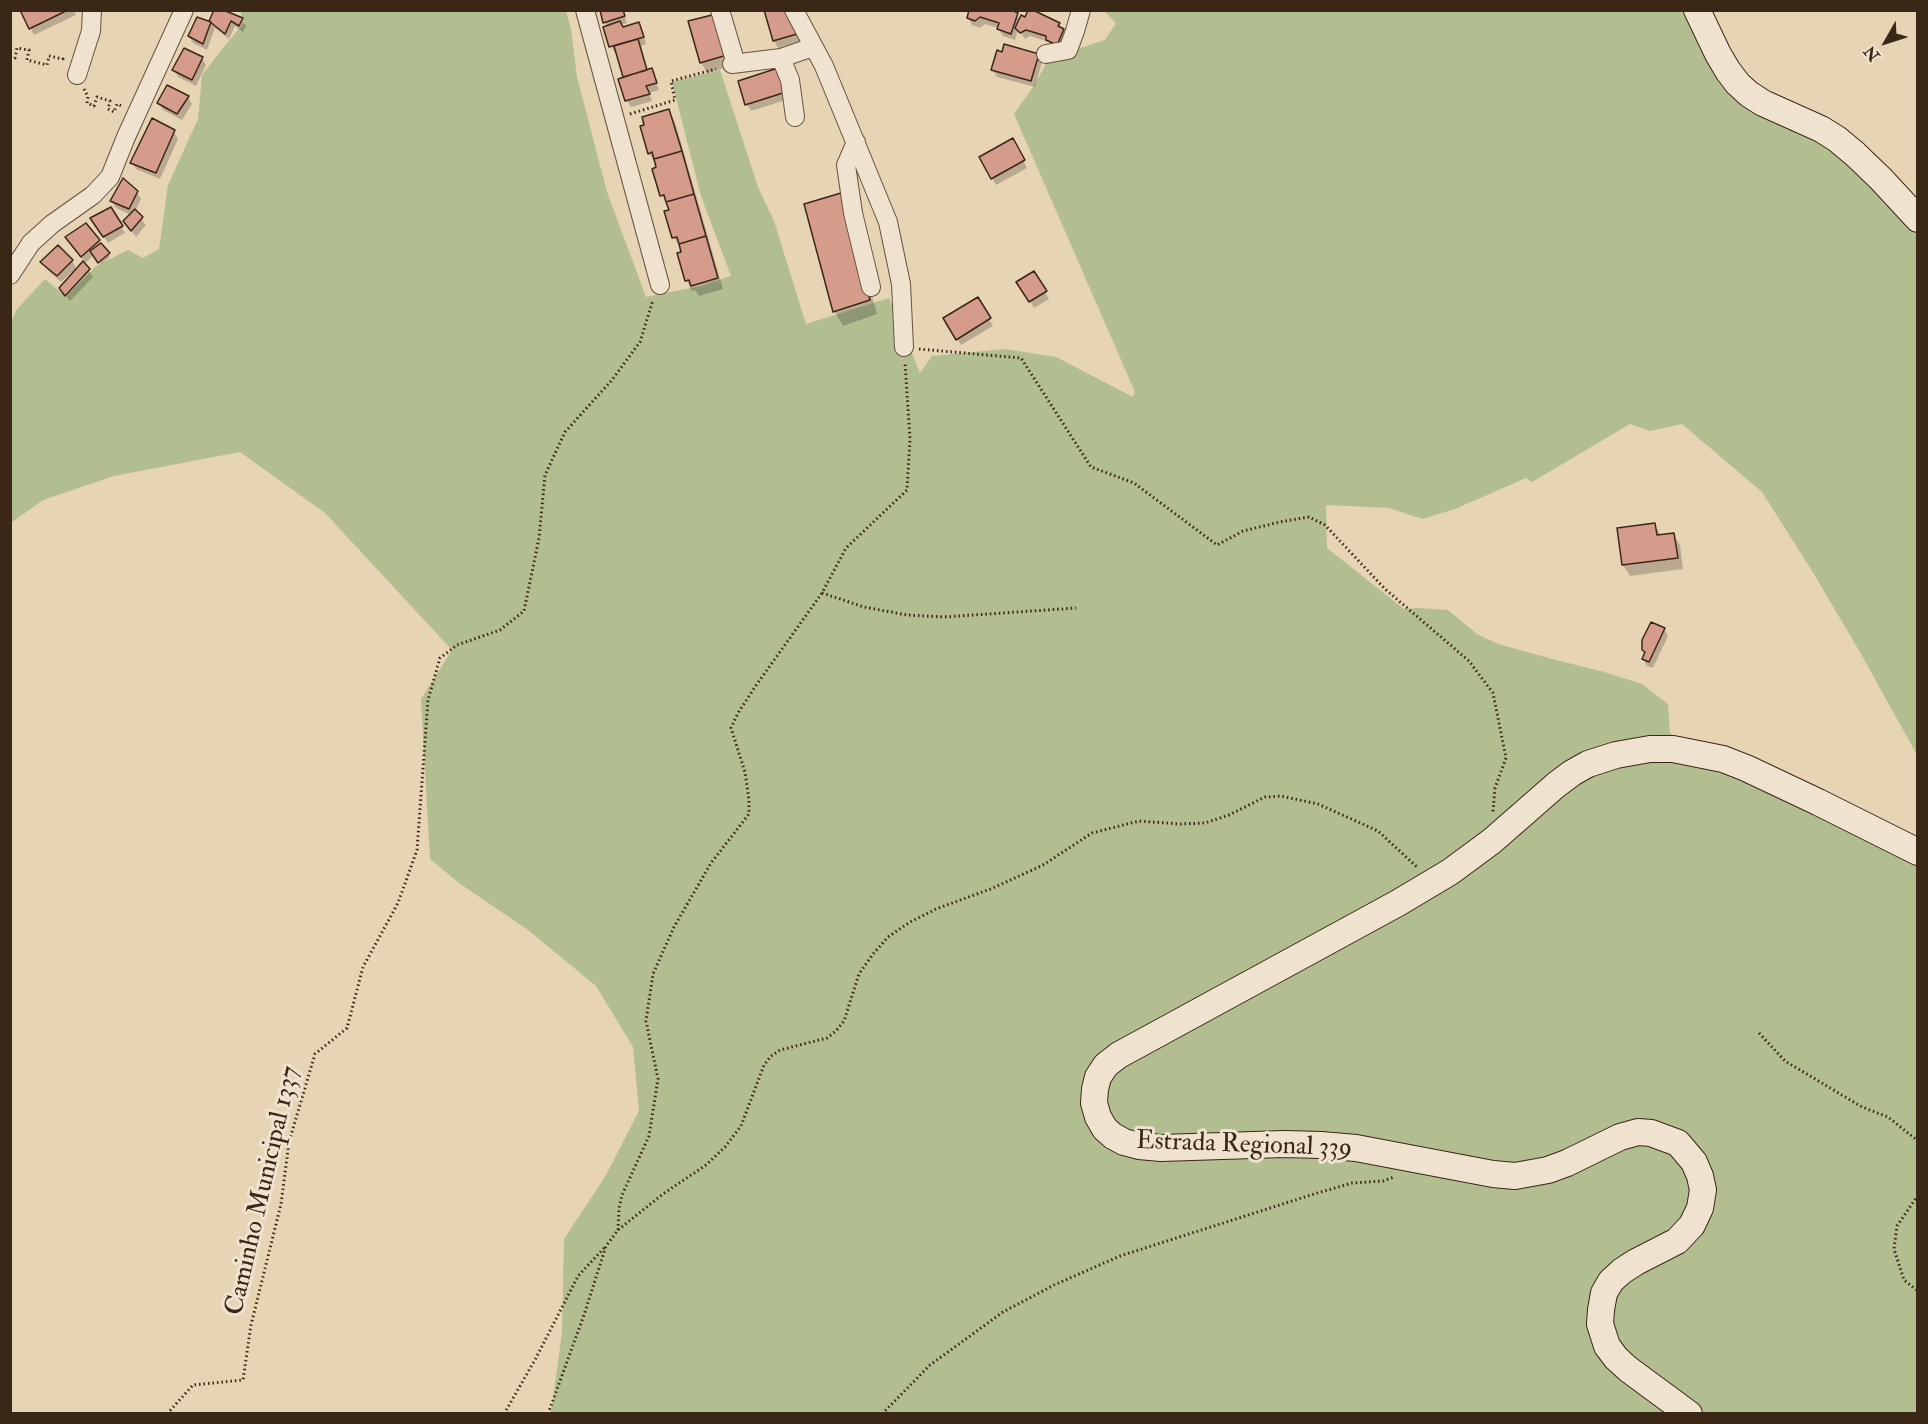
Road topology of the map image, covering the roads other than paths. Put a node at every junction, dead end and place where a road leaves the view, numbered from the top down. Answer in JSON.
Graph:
{"nodes":[{"id":1,"x":92,"y":10,"type":"edge"},
{"id":2,"x":184,"y":10,"type":"edge"},
{"id":3,"x":585,"y":10,"type":"edge"},
{"id":4,"x":720,"y":10,"type":"edge"},
{"id":5,"x":795,"y":10,"type":"edge"},
{"id":6,"x":1081,"y":10,"type":"edge"},
{"id":7,"x":1697,"y":10,"type":"edge"},
{"id":8,"x":813,"y":47,"type":"junction"},
{"id":9,"x":1046,"y":54,"type":"dead end"},
{"id":10,"x":781,"y":58,"type":"junction"},
{"id":11,"x":77,"y":75,"type":"road end"},
{"id":12,"x":795,"y":117,"type":"dead end"},
{"id":13,"x":856,"y":142,"type":"junction"},
{"id":14,"x":1917,"y":219,"type":"edge"},
{"id":15,"x":10,"y":275,"type":"edge"},
{"id":16,"x":660,"y":285,"type":"road end"},
{"id":17,"x":871,"y":287,"type":"dead end"},
{"id":18,"x":904,"y":347,"type":"road end"},
{"id":19,"x":1917,"y":852,"type":"edge"},
{"id":20,"x":1689,"y":1413,"type":"edge"}],
"edges":[{"from":1,"to":11,"type":"street"},
{"from":2,"to":15,"type":"street"},
{"from":3,"to":16,"type":"street"},
{"from":4,"to":10,"type":"street"},
{"from":5,"to":8,"type":"street"},
{"from":6,"to":9,"type":"street"},
{"from":7,"to":14,"type":"main road"},
{"from":8,"to":10,"type":"street"},
{"from":8,"to":13,"type":"street"},
{"from":10,"to":12,"type":"street"},
{"from":13,"to":17,"type":"street"},
{"from":13,"to":18,"type":"street"},
{"from":19,"to":20,"type":"main road","name":"Estrada Regional 339"}]}
